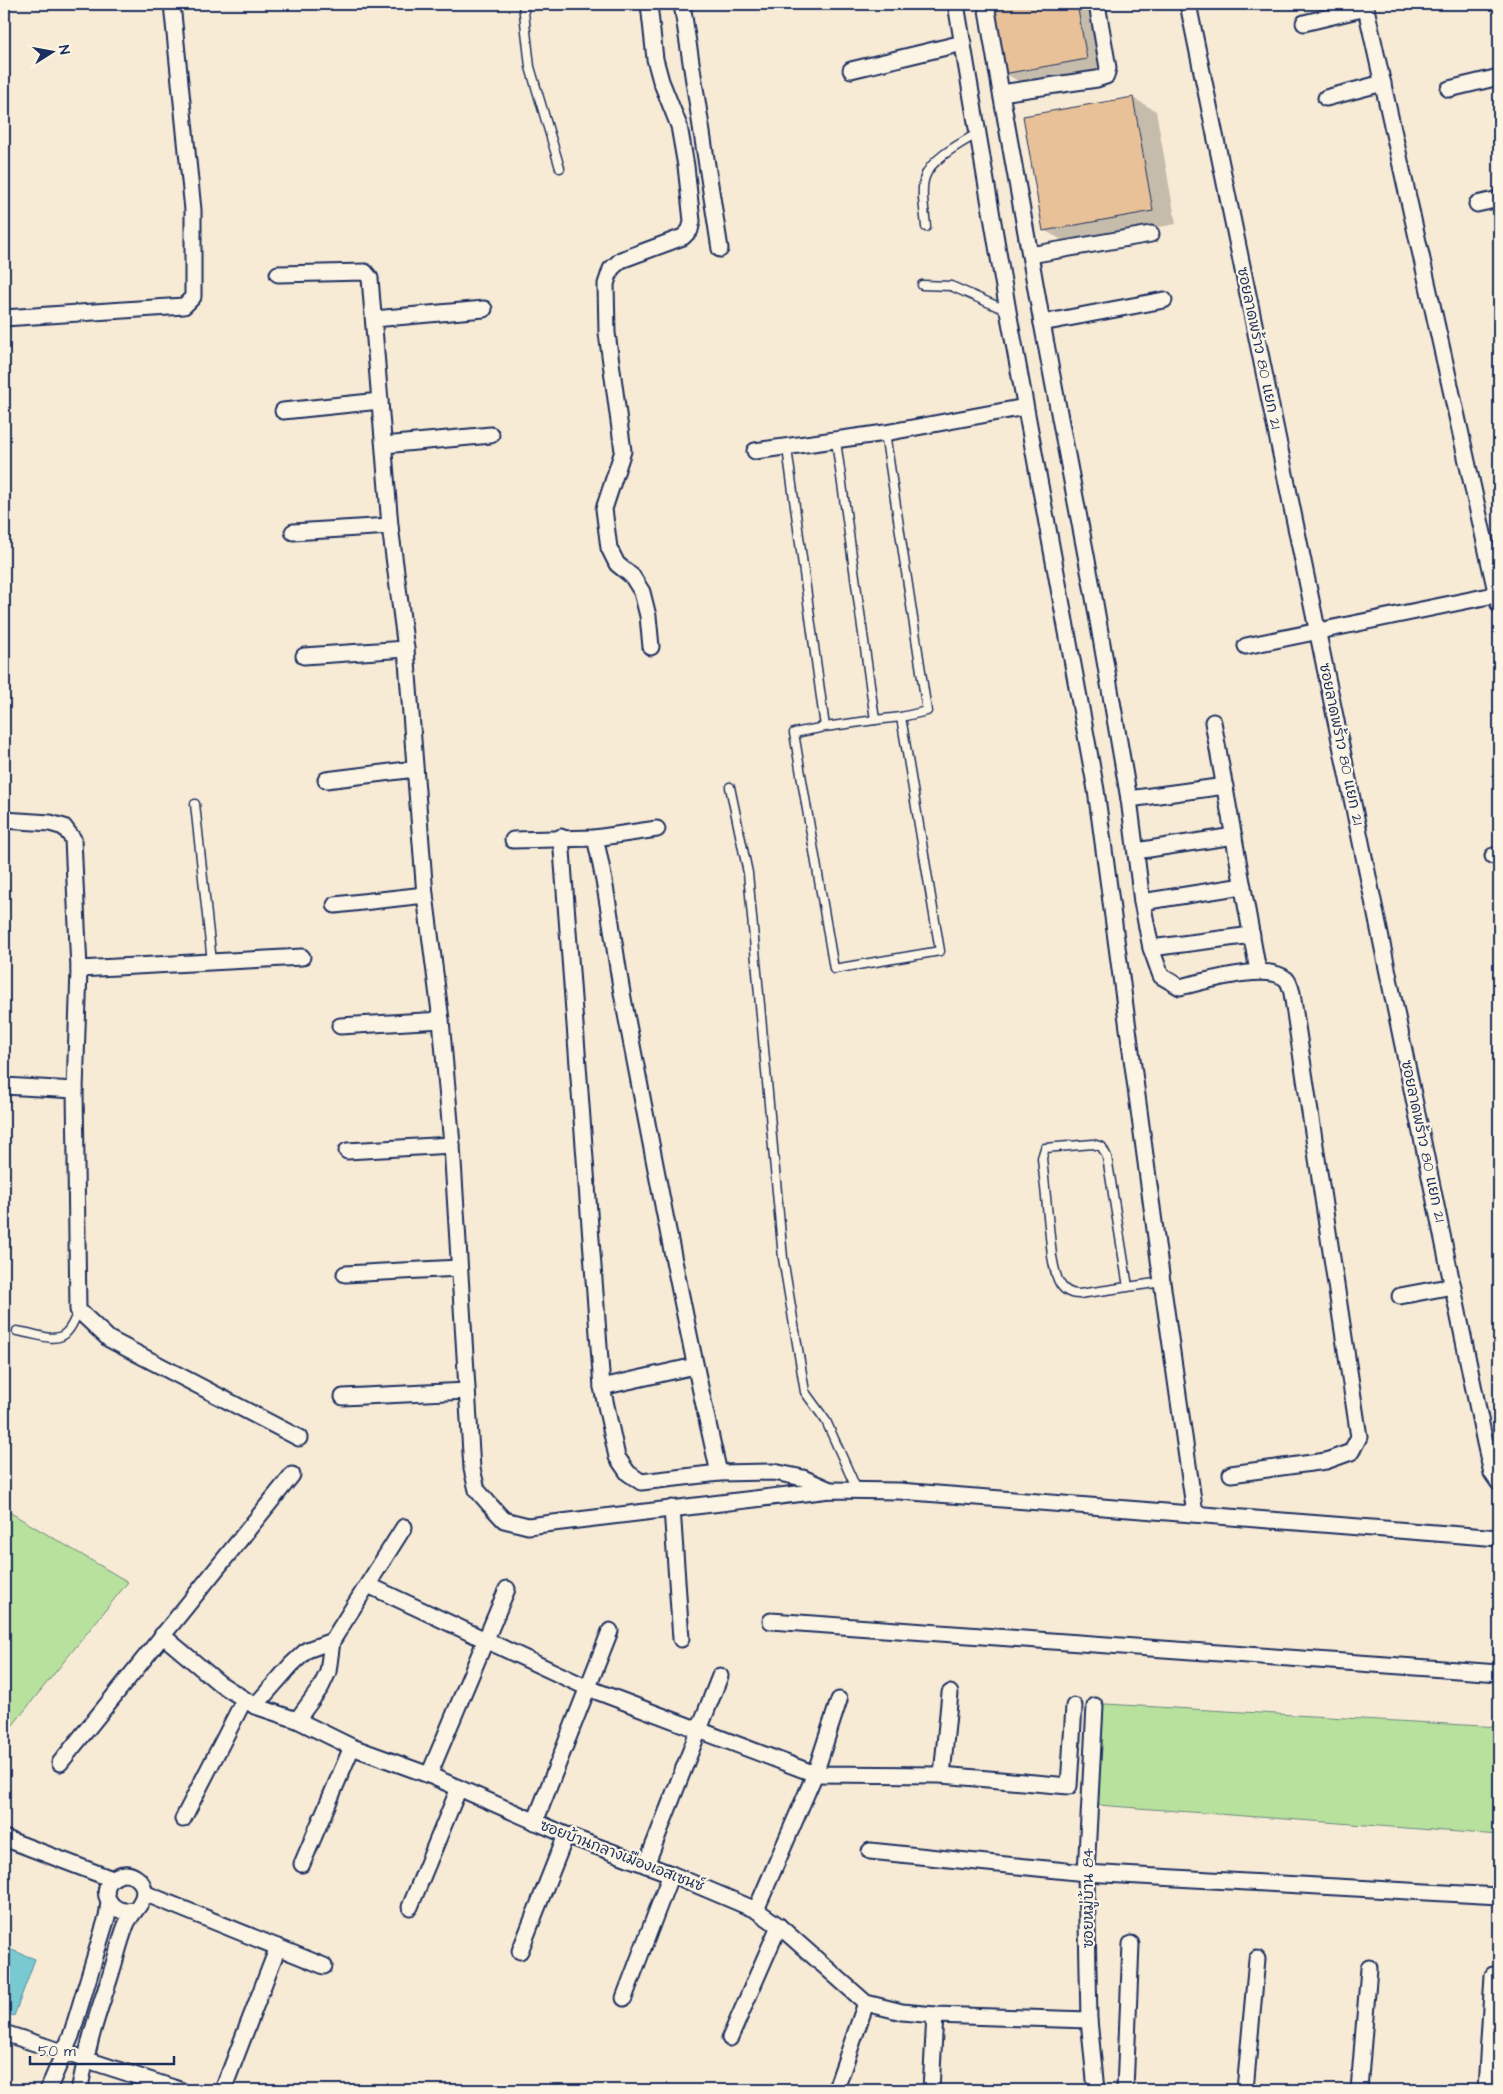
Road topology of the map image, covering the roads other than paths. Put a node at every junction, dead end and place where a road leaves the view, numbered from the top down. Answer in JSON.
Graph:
{"nodes":[{"id":1,"x":172,"y":4,"type":"edge"},
{"id":2,"x":523,"y":4,"type":"edge"},
{"id":3,"x":649,"y":4,"type":"edge"},
{"id":4,"x":682,"y":4,"type":"edge"},
{"id":5,"x":956,"y":4,"type":"edge"},
{"id":6,"x":986,"y":4,"type":"edge"},
{"id":7,"x":1097,"y":4,"type":"edge"},
{"id":8,"x":1188,"y":4,"type":"edge"},
{"id":9,"x":1365,"y":6,"type":"edge"},
{"id":10,"x":1304,"y":23,"type":"dead end"},
{"id":11,"x":963,"y":43,"type":"junction"},
{"id":12,"x":851,"y":70,"type":"dead end"},
{"id":13,"x":1499,"y":77,"type":"edge"},
{"id":14,"x":1383,"y":83,"type":"junction"},
{"id":15,"x":1449,"y":89,"type":"dead end"},
{"id":16,"x":1001,"y":93,"type":"junction"},
{"id":17,"x":1326,"y":98,"type":"dead end"},
{"id":18,"x":978,"y":133,"type":"junction"},
{"id":19,"x":560,"y":168,"type":"dead end"},
{"id":20,"x":1499,"y":199,"type":"edge"},
{"id":21,"x":1477,"y":204,"type":"dead end"},
{"id":22,"x":926,"y":227,"type":"dead end"},
{"id":23,"x":1151,"y":234,"type":"dead end"},
{"id":24,"x":720,"y":249,"type":"dead end"},
{"id":25,"x":1030,"y":255,"type":"junction"},
{"id":26,"x":278,"y":274,"type":"dead end"},
{"id":27,"x":922,"y":285,"type":"dead end"},
{"id":28,"x":1164,"y":300,"type":"dead end"},
{"id":29,"x":484,"y":309,"type":"dead end"},
{"id":30,"x":1008,"y":311,"type":"junction"},
{"id":31,"x":4,"y":318,"type":"edge"},
{"id":32,"x":374,"y":319,"type":"junction"},
{"id":33,"x":1042,"y":323,"type":"junction"},
{"id":34,"x":380,"y":401,"type":"junction"},
{"id":35,"x":1025,"y":407,"type":"junction"},
{"id":36,"x":283,"y":411,"type":"dead end"},
{"id":37,"x":885,"y":433,"type":"junction"},
{"id":38,"x":491,"y":435,"type":"dead end"},
{"id":39,"x":836,"y":441,"type":"junction"},
{"id":40,"x":384,"y":445,"type":"junction"},
{"id":41,"x":787,"y":448,"type":"junction"},
{"id":42,"x":755,"y":450,"type":"dead end"},
{"id":43,"x":390,"y":526,"type":"junction"},
{"id":44,"x":292,"y":532,"type":"dead end"},
{"id":45,"x":1499,"y":598,"type":"edge"},
{"id":46,"x":1318,"y":631,"type":"junction"},
{"id":47,"x":1246,"y":646,"type":"dead end"},
{"id":48,"x":651,"y":647,"type":"dead end"},
{"id":49,"x":406,"y":648,"type":"junction"},
{"id":50,"x":304,"y":656,"type":"dead end"},
{"id":51,"x":901,"y":717,"type":"junction"},
{"id":52,"x":875,"y":720,"type":"junction"},
{"id":53,"x":1213,"y":722,"type":"dead end"},
{"id":54,"x":825,"y":727,"type":"junction"},
{"id":55,"x":415,"y":770,"type":"junction"},
{"id":56,"x":326,"y":780,"type":"dead end"},
{"id":57,"x":1225,"y":786,"type":"junction"},
{"id":58,"x":730,"y":787,"type":"dead end"},
{"id":59,"x":1129,"y":800,"type":"junction"},
{"id":60,"x":195,"y":804,"type":"dead end"},
{"id":61,"x":4,"y":820,"type":"edge"},
{"id":62,"x":657,"y":829,"type":"dead end"},
{"id":63,"x":1234,"y":836,"type":"junction"},
{"id":64,"x":561,"y":838,"type":"junction"},
{"id":65,"x":595,"y":838,"type":"junction"},
{"id":66,"x":513,"y":840,"type":"dead end"},
{"id":67,"x":1136,"y":851,"type":"junction"},
{"id":68,"x":1243,"y":886,"type":"junction"},
{"id":69,"x":425,"y":895,"type":"junction"},
{"id":70,"x":1142,"y":902,"type":"junction"},
{"id":71,"x":335,"y":905,"type":"dead end"},
{"id":72,"x":1252,"y":935,"type":"junction"},
{"id":73,"x":1151,"y":948,"type":"junction"},
{"id":74,"x":302,"y":957,"type":"dead end"},
{"id":75,"x":212,"y":962,"type":"junction"},
{"id":76,"x":79,"y":969,"type":"junction"},
{"id":77,"x":1258,"y":971,"type":"junction"},
{"id":78,"x":441,"y":1020,"type":"junction"},
{"id":79,"x":340,"y":1026,"type":"dead end"},
{"id":80,"x":4,"y":1086,"type":"edge"},
{"id":81,"x":75,"y":1090,"type":"junction"},
{"id":82,"x":452,"y":1145,"type":"junction"},
{"id":83,"x":347,"y":1152,"type":"dead end"},
{"id":84,"x":459,"y":1268,"type":"junction"},
{"id":85,"x":345,"y":1274,"type":"dead end"},
{"id":86,"x":1162,"y":1282,"type":"junction"},
{"id":87,"x":1453,"y":1286,"type":"junction"},
{"id":88,"x":1128,"y":1287,"type":"junction"},
{"id":89,"x":1400,"y":1296,"type":"dead end"},
{"id":90,"x":78,"y":1310,"type":"junction"},
{"id":91,"x":17,"y":1331,"type":"dead end"},
{"id":92,"x":695,"y":1366,"type":"junction"},
{"id":93,"x":602,"y":1387,"type":"junction"},
{"id":94,"x":466,"y":1391,"type":"junction"},
{"id":95,"x":343,"y":1397,"type":"dead end"},
{"id":96,"x":299,"y":1438,"type":"dead end"},
{"id":97,"x":719,"y":1473,"type":"junction"},
{"id":98,"x":292,"y":1474,"type":"dead end"},
{"id":99,"x":1231,"y":1474,"type":"dead end"},
{"id":100,"x":1499,"y":1483,"type":"edge"},
{"id":101,"x":830,"y":1490,"type":"junction"},
{"id":102,"x":857,"y":1490,"type":"junction"},
{"id":103,"x":672,"y":1508,"type":"junction"},
{"id":104,"x":1195,"y":1514,"type":"junction"},
{"id":105,"x":404,"y":1527,"type":"dead end"},
{"id":106,"x":1499,"y":1538,"type":"edge"},
{"id":107,"x":368,"y":1585,"type":"junction"},
{"id":108,"x":507,"y":1589,"type":"dead end"},
{"id":109,"x":771,"y":1621,"type":"dead end"},
{"id":110,"x":610,"y":1631,"type":"dead end"},
{"id":111,"x":162,"y":1635,"type":"junction"},
{"id":112,"x":681,"y":1639,"type":"dead end"},
{"id":113,"x":485,"y":1640,"type":"junction"},
{"id":114,"x":332,"y":1641,"type":"junction"},
{"id":115,"x":1499,"y":1672,"type":"edge"},
{"id":116,"x":720,"y":1676,"type":"dead end"},
{"id":117,"x":588,"y":1688,"type":"junction"},
{"id":118,"x":950,"y":1693,"type":"dead end"},
{"id":119,"x":839,"y":1700,"type":"dead end"},
{"id":120,"x":250,"y":1703,"type":"junction"},
{"id":121,"x":1074,"y":1706,"type":"dead end"},
{"id":122,"x":1095,"y":1706,"type":"dead end"},
{"id":123,"x":297,"y":1720,"type":"junction"},
{"id":124,"x":699,"y":1729,"type":"junction"},
{"id":125,"x":352,"y":1747,"type":"junction"},
{"id":126,"x":60,"y":1763,"type":"dead end"},
{"id":127,"x":815,"y":1774,"type":"junction"},
{"id":128,"x":429,"y":1775,"type":"junction"},
{"id":129,"x":942,"y":1775,"type":"junction"},
{"id":130,"x":459,"y":1788,"type":"junction"},
{"id":131,"x":183,"y":1819,"type":"dead end"},
{"id":132,"x":535,"y":1822,"type":"junction"},
{"id":133,"x":566,"y":1835,"type":"junction"},
{"id":134,"x":4,"y":1838,"type":"edge"},
{"id":135,"x":870,"y":1851,"type":"dead end"},
{"id":136,"x":302,"y":1864,"type":"dead end"},
{"id":137,"x":646,"y":1865,"type":"junction"},
{"id":138,"x":1086,"y":1872,"type":"junction"},
{"id":139,"x":671,"y":1874,"type":"junction"},
{"id":140,"x":112,"y":1879,"type":"junction"},
{"id":141,"x":144,"y":1893,"type":"junction"},
{"id":142,"x":1499,"y":1896,"type":"edge"},
{"id":143,"x":109,"y":1902,"type":"junction"},
{"id":144,"x":410,"y":1907,"type":"dead end"},
{"id":145,"x":135,"y":1909,"type":"junction"},
{"id":146,"x":756,"y":1910,"type":"junction"},
{"id":147,"x":779,"y":1926,"type":"junction"},
{"id":148,"x":1131,"y":1944,"type":"dead end"},
{"id":149,"x":278,"y":1947,"type":"junction"},
{"id":150,"x":520,"y":1951,"type":"dead end"},
{"id":151,"x":1257,"y":1959,"type":"dead end"},
{"id":152,"x":324,"y":1966,"type":"dead end"},
{"id":153,"x":1369,"y":1968,"type":"dead end"},
{"id":154,"x":1493,"y":1975,"type":"dead end"},
{"id":155,"x":624,"y":1998,"type":"dead end"},
{"id":156,"x":866,"y":2003,"type":"junction"},
{"id":157,"x":935,"y":2015,"type":"junction"},
{"id":158,"x":1089,"y":2020,"type":"junction"},
{"id":159,"x":4,"y":2033,"type":"edge"},
{"id":160,"x":730,"y":2038,"type":"dead end"},
{"id":161,"x":64,"y":2052,"type":"junction"},
{"id":162,"x":86,"y":2059,"type":"junction"},
{"id":163,"x":837,"y":2086,"type":"dead end"},
{"id":164,"x":48,"y":2090,"type":"edge"},
{"id":165,"x":79,"y":2090,"type":"edge"},
{"id":166,"x":180,"y":2090,"type":"edge"},
{"id":167,"x":223,"y":2090,"type":"edge"},
{"id":168,"x":930,"y":2090,"type":"edge"},
{"id":169,"x":1096,"y":2090,"type":"edge"},
{"id":170,"x":1125,"y":2090,"type":"edge"},
{"id":171,"x":1245,"y":2090,"type":"edge"},
{"id":172,"x":1359,"y":2090,"type":"edge"},
{"id":173,"x":1486,"y":2090,"type":"edge"}],
"edges":[{"from":1,"to":31,"type":"street"},
{"from":2,"to":19,"type":"lane"},
{"from":3,"to":48,"type":"street"},
{"from":4,"to":24,"type":"street"},
{"from":5,"to":11,"type":"street"},
{"from":6,"to":16,"type":"street"},
{"from":7,"to":16,"type":"street"},
{"from":8,"to":46,"type":"street","name":"ซอยลาดพร้าว 80 แยก 21"},
{"from":9,"to":10,"type":"street"},
{"from":9,"to":14,"type":"street"},
{"from":11,"to":12,"type":"street"},
{"from":11,"to":18,"type":"street"},
{"from":13,"to":15,"type":"street"},
{"from":14,"to":17,"type":"street"},
{"from":14,"to":45,"type":"street"},
{"from":16,"to":25,"type":"street"},
{"from":18,"to":22,"type":"lane"},
{"from":18,"to":30,"type":"street"},
{"from":20,"to":21,"type":"street"},
{"from":23,"to":25,"type":"street"},
{"from":25,"to":33,"type":"street"},
{"from":26,"to":32,"type":"street"},
{"from":27,"to":30,"type":"lane"},
{"from":28,"to":33,"type":"street"},
{"from":29,"to":32,"type":"street"},
{"from":30,"to":35,"type":"street"},
{"from":32,"to":34,"type":"street"},
{"from":33,"to":59,"type":"street"},
{"from":34,"to":36,"type":"street"},
{"from":34,"to":40,"type":"street"},
{"from":35,"to":37,"type":"street"},
{"from":35,"to":86,"type":"street"},
{"from":37,"to":39,"type":"street"},
{"from":37,"to":51,"type":"lane"},
{"from":38,"to":40,"type":"street"},
{"from":39,"to":41,"type":"street"},
{"from":39,"to":52,"type":"lane"},
{"from":40,"to":43,"type":"street"},
{"from":41,"to":42,"type":"street"},
{"from":41,"to":54,"type":"lane"},
{"from":43,"to":44,"type":"street"},
{"from":43,"to":49,"type":"street"},
{"from":45,"to":46,"type":"street"},
{"from":46,"to":47,"type":"street"},
{"from":46,"to":87,"type":"street","name":"ซอยลาดพร้าว 80 แยก 21"},
{"from":49,"to":50,"type":"street"},
{"from":49,"to":55,"type":"street"},
{"from":51,"to":52,"type":"lane"},
{"from":51,"to":54,"type":"lane"},
{"from":52,"to":54,"type":"lane"},
{"from":53,"to":57,"type":"street"},
{"from":55,"to":56,"type":"street"},
{"from":55,"to":69,"type":"street"},
{"from":57,"to":59,"type":"street"},
{"from":57,"to":63,"type":"street"},
{"from":58,"to":102,"type":"lane"},
{"from":59,"to":67,"type":"street"},
{"from":60,"to":75,"type":"lane"},
{"from":61,"to":76,"type":"street"},
{"from":62,"to":65,"type":"street"},
{"from":63,"to":67,"type":"street"},
{"from":63,"to":68,"type":"street"},
{"from":64,"to":65,"type":"street"},
{"from":64,"to":66,"type":"street"},
{"from":64,"to":93,"type":"street"},
{"from":65,"to":92,"type":"street"},
{"from":67,"to":70,"type":"street"},
{"from":68,"to":70,"type":"street"},
{"from":68,"to":72,"type":"street"},
{"from":69,"to":71,"type":"street"},
{"from":69,"to":78,"type":"street"},
{"from":70,"to":73,"type":"street"},
{"from":72,"to":73,"type":"street"},
{"from":72,"to":77,"type":"street"},
{"from":73,"to":77,"type":"street"},
{"from":74,"to":75,"type":"street"},
{"from":75,"to":76,"type":"street"},
{"from":76,"to":81,"type":"street"},
{"from":77,"to":99,"type":"street"},
{"from":78,"to":79,"type":"street"},
{"from":78,"to":82,"type":"street"},
{"from":80,"to":81,"type":"street"},
{"from":81,"to":90,"type":"street"},
{"from":82,"to":83,"type":"street"},
{"from":82,"to":84,"type":"street"},
{"from":84,"to":85,"type":"street"},
{"from":84,"to":94,"type":"street"},
{"from":86,"to":88,"type":"lane"},
{"from":86,"to":104,"type":"street"},
{"from":87,"to":89,"type":"street"},
{"from":87,"to":100,"type":"street","name":"ซอยลาดพร้าว 80 แยก 21"},
{"from":88,"to":88,"type":"lane"},
{"from":90,"to":91,"type":"lane"},
{"from":90,"to":96,"type":"street"},
{"from":92,"to":93,"type":"street"},
{"from":92,"to":97,"type":"street"},
{"from":93,"to":97,"type":"street"},
{"from":94,"to":95,"type":"street"},
{"from":94,"to":103,"type":"street"},
{"from":97,"to":101,"type":"street"},
{"from":98,"to":111,"type":"street"},
{"from":101,"to":102,"type":"street"},
{"from":101,"to":103,"type":"street"},
{"from":102,"to":104,"type":"street"},
{"from":103,"to":112,"type":"street"},
{"from":104,"to":106,"type":"street"},
{"from":105,"to":107,"type":"street"},
{"from":107,"to":113,"type":"street"},
{"from":107,"to":114,"type":"street"},
{"from":108,"to":113,"type":"street"},
{"from":109,"to":115,"type":"street"},
{"from":110,"to":117,"type":"street"},
{"from":111,"to":120,"type":"street","name":"ซอยบ้านกลางเมืองเอสเซนซ์"},
{"from":111,"to":126,"type":"street"},
{"from":113,"to":117,"type":"street"},
{"from":113,"to":128,"type":"street"},
{"from":114,"to":120,"type":"street"},
{"from":114,"to":123,"type":"street"},
{"from":116,"to":124,"type":"street"},
{"from":117,"to":124,"type":"street"},
{"from":117,"to":132,"type":"street"},
{"from":118,"to":129,"type":"street"},
{"from":119,"to":127,"type":"street"},
{"from":120,"to":123,"type":"street","name":"ซอยบ้านกลางเมืองเอสเซนซ์"},
{"from":120,"to":131,"type":"street"},
{"from":121,"to":129,"type":"street"},
{"from":122,"to":138,"type":"street","name":"ซอยหมู่บ้าน 84"},
{"from":123,"to":125,"type":"street","name":"ซอยบ้านกลางเมืองเอสเซนซ์"},
{"from":124,"to":127,"type":"street"},
{"from":124,"to":137,"type":"street"},
{"from":125,"to":128,"type":"street","name":"ซอยบ้านกลางเมืองเอสเซนซ์"},
{"from":125,"to":136,"type":"street"},
{"from":127,"to":129,"type":"street"},
{"from":127,"to":146,"type":"street"},
{"from":128,"to":130,"type":"street","name":"ซอยบ้านกลางเมืองเอสเซนซ์"},
{"from":130,"to":132,"type":"street","name":"ซอยบ้านกลางเมืองเอสเซนซ์"},
{"from":130,"to":144,"type":"street"},
{"from":132,"to":133,"type":"street","name":"ซอยบ้านกลางเมืองเอสเซนซ์"},
{"from":133,"to":137,"type":"street","name":"ซอยบ้านกลางเมืองเอสเซนซ์"},
{"from":133,"to":150,"type":"street"},
{"from":134,"to":140,"type":"street"},
{"from":135,"to":138,"type":"street"},
{"from":137,"to":139,"type":"street","name":"ซอยบ้านกลางเมืองเอสเซนซ์"},
{"from":138,"to":142,"type":"street"},
{"from":138,"to":158,"type":"street","name":"ซอยหมู่บ้าน 84"},
{"from":139,"to":146,"type":"street","name":"ซอยบ้านกลางเมืองเอสเซนซ์"},
{"from":139,"to":155,"type":"street"},
{"from":140,"to":141,"type":"street"},
{"from":140,"to":143,"type":"street"},
{"from":141,"to":145,"type":"street"},
{"from":141,"to":149,"type":"street"},
{"from":143,"to":145,"type":"street"},
{"from":143,"to":161,"type":"street"},
{"from":145,"to":162,"type":"street"},
{"from":146,"to":147,"type":"street","name":"ซอยบ้านกลางเมืองเอสเซนซ์"},
{"from":147,"to":156,"type":"street","name":"ซอยบ้านกลางเมืองเอสเซนซ์"},
{"from":147,"to":160,"type":"street"},
{"from":148,"to":170,"type":"street"},
{"from":149,"to":152,"type":"street"},
{"from":149,"to":167,"type":"street"},
{"from":151,"to":171,"type":"street"},
{"from":153,"to":172,"type":"street"},
{"from":154,"to":173,"type":"street"},
{"from":156,"to":157,"type":"street","name":"ซอยบ้านกลางเมืองเอสเซนซ์"},
{"from":156,"to":163,"type":"street"},
{"from":157,"to":158,"type":"street","name":"ซอยบ้านกลางเมืองเอสเซนซ์"},
{"from":157,"to":168,"type":"street"},
{"from":158,"to":169,"type":"street","name":"ซอยหมู่บ้าน 84"},
{"from":159,"to":161,"type":"street"},
{"from":161,"to":162,"type":"street"},
{"from":161,"to":164,"type":"street"},
{"from":162,"to":165,"type":"street"},
{"from":162,"to":166,"type":"street"}]}
